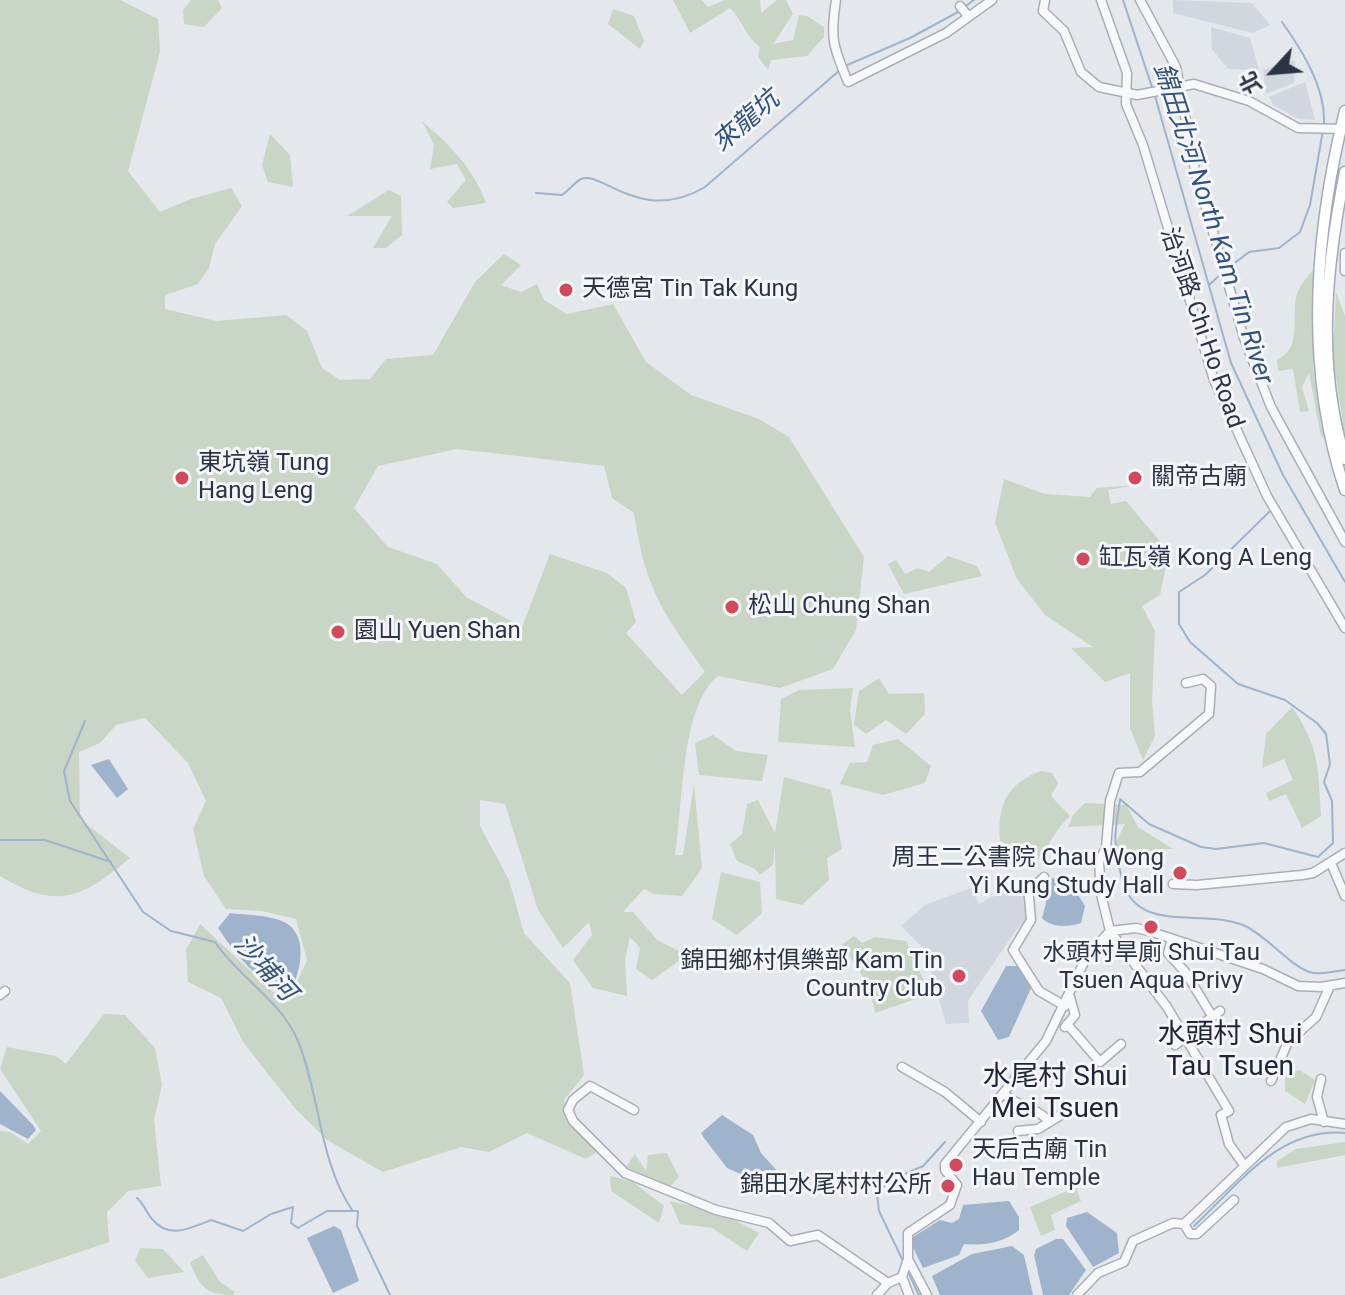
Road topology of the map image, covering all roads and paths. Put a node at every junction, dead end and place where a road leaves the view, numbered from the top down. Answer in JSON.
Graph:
{"nodes":[{"id":1,"x":836,"y":0,"type":"edge"},
{"id":2,"x":992,"y":0,"type":"edge"},
{"id":3,"x":1045,"y":0,"type":"edge"},
{"id":4,"x":1101,"y":0,"type":"edge"},
{"id":5,"x":1140,"y":0,"type":"edge"},
{"id":6,"x":960,"y":6,"type":"dead end"},
{"id":7,"x":968,"y":16,"type":"junction"},
{"id":8,"x":1181,"y":84,"type":"junction"},
{"id":9,"x":1126,"y":95,"type":"junction"},
{"id":10,"x":1345,"y":111,"type":"edge"},
{"id":11,"x":1338,"y":129,"type":"edge"},
{"id":12,"x":1345,"y":172,"type":"edge"},
{"id":13,"x":1345,"y":253,"type":"edge"},
{"id":14,"x":1345,"y":271,"type":"edge"},
{"id":15,"x":1345,"y":459,"type":"edge"},
{"id":16,"x":1345,"y":490,"type":"edge"},
{"id":17,"x":1345,"y":542,"type":"edge"},
{"id":18,"x":1345,"y":628,"type":"edge"},
{"id":19,"x":1186,"y":683,"type":"dead end"},
{"id":20,"x":1345,"y":853,"type":"edge"},
{"id":21,"x":1331,"y":863,"type":"junction"},
{"id":22,"x":1044,"y":877,"type":"dead end"},
{"id":23,"x":1173,"y":884,"type":"dead end"},
{"id":24,"x":1345,"y":896,"type":"edge"},
{"id":25,"x":1110,"y":931,"type":"junction"},
{"id":26,"x":1172,"y":939,"type":"junction"},
{"id":27,"x":1345,"y":983,"type":"edge"},
{"id":28,"x":1330,"y":986,"type":"junction"},
{"id":29,"x":1070,"y":996,"type":"junction"},
{"id":30,"x":1065,"y":1006,"type":"junction"},
{"id":31,"x":1184,"y":1038,"type":"junction"},
{"id":32,"x":1121,"y":1044,"type":"dead end"},
{"id":33,"x":1175,"y":1045,"type":"dead end"},
{"id":34,"x":902,"y":1067,"type":"dead end"},
{"id":35,"x":1321,"y":1079,"type":"dead end"},
{"id":36,"x":1271,"y":1081,"type":"dead end"},
{"id":37,"x":1004,"y":1094,"type":"junction"},
{"id":38,"x":634,"y":1110,"type":"dead end"},
{"id":39,"x":1064,"y":1113,"type":"dead end"},
{"id":40,"x":981,"y":1122,"type":"junction"},
{"id":41,"x":1050,"y":1122,"type":"junction"},
{"id":42,"x":1324,"y":1122,"type":"junction"},
{"id":43,"x":1345,"y":1124,"type":"edge"},
{"id":44,"x":1018,"y":1131,"type":"dead end"},
{"id":45,"x":1244,"y":1165,"type":"junction"},
{"id":46,"x":1236,"y":1212,"type":"dead end"},
{"id":47,"x":1184,"y":1224,"type":"junction"},
{"id":48,"x":908,"y":1259,"type":"junction"},
{"id":49,"x":903,"y":1274,"type":"junction"},
{"id":50,"x":888,"y":1283,"type":"junction"},
{"id":51,"x":877,"y":1295,"type":"edge"},
{"id":52,"x":909,"y":1295,"type":"edge"},
{"id":53,"x":927,"y":1295,"type":"edge"},
{"id":54,"x":1077,"y":1295,"type":"edge"}],
"edges":[{"from":1,"to":7,"type":"street"},
{"from":2,"to":7,"type":"street"},
{"from":3,"to":9,"type":"street"},
{"from":4,"to":9,"type":"street","name":"治河路 Chi Ho Road"},
{"from":5,"to":8,"type":"street"},
{"from":6,"to":7,"type":"street"},
{"from":8,"to":9,"type":"street"},
{"from":8,"to":11,"type":"street"},
{"from":8,"to":17,"type":"street"},
{"from":9,"to":18,"type":"street","name":"治河路 Chi Ho Road"},
{"from":10,"to":11,"type":"main road"},
{"from":11,"to":16,"type":"main road"},
{"from":12,"to":15,"type":"main road"},
{"from":13,"to":14,"type":"street"},
{"from":19,"to":25,"type":"street"},
{"from":20,"to":21,"type":"street"},
{"from":21,"to":23,"type":"street"},
{"from":21,"to":24,"type":"street"},
{"from":22,"to":30,"type":"street"},
{"from":25,"to":26,"type":"street"},
{"from":25,"to":29,"type":"street"},
{"from":25,"to":31,"type":"street"},
{"from":26,"to":28,"type":"street"},
{"from":26,"to":31,"type":"street"},
{"from":27,"to":28,"type":"street"},
{"from":28,"to":36,"type":"street"},
{"from":29,"to":30,"type":"street"},
{"from":29,"to":32,"type":"street"},
{"from":30,"to":37,"type":"street"},
{"from":31,"to":33,"type":"street"},
{"from":31,"to":45,"type":"street"},
{"from":34,"to":40,"type":"street"},
{"from":35,"to":42,"type":"street"},
{"from":37,"to":40,"type":"street"},
{"from":37,"to":41,"type":"street"},
{"from":38,"to":50,"type":"street"},
{"from":39,"to":41,"type":"street"},
{"from":40,"to":48,"type":"street"},
{"from":41,"to":44,"type":"street"},
{"from":42,"to":43,"type":"street"},
{"from":42,"to":45,"type":"street"},
{"from":45,"to":47,"type":"street"},
{"from":46,"to":47,"type":"street"},
{"from":47,"to":54,"type":"street"},
{"from":48,"to":49,"type":"street"},
{"from":48,"to":53,"type":"street"},
{"from":49,"to":50,"type":"street"},
{"from":49,"to":52,"type":"street"},
{"from":50,"to":51,"type":"street"}]}
